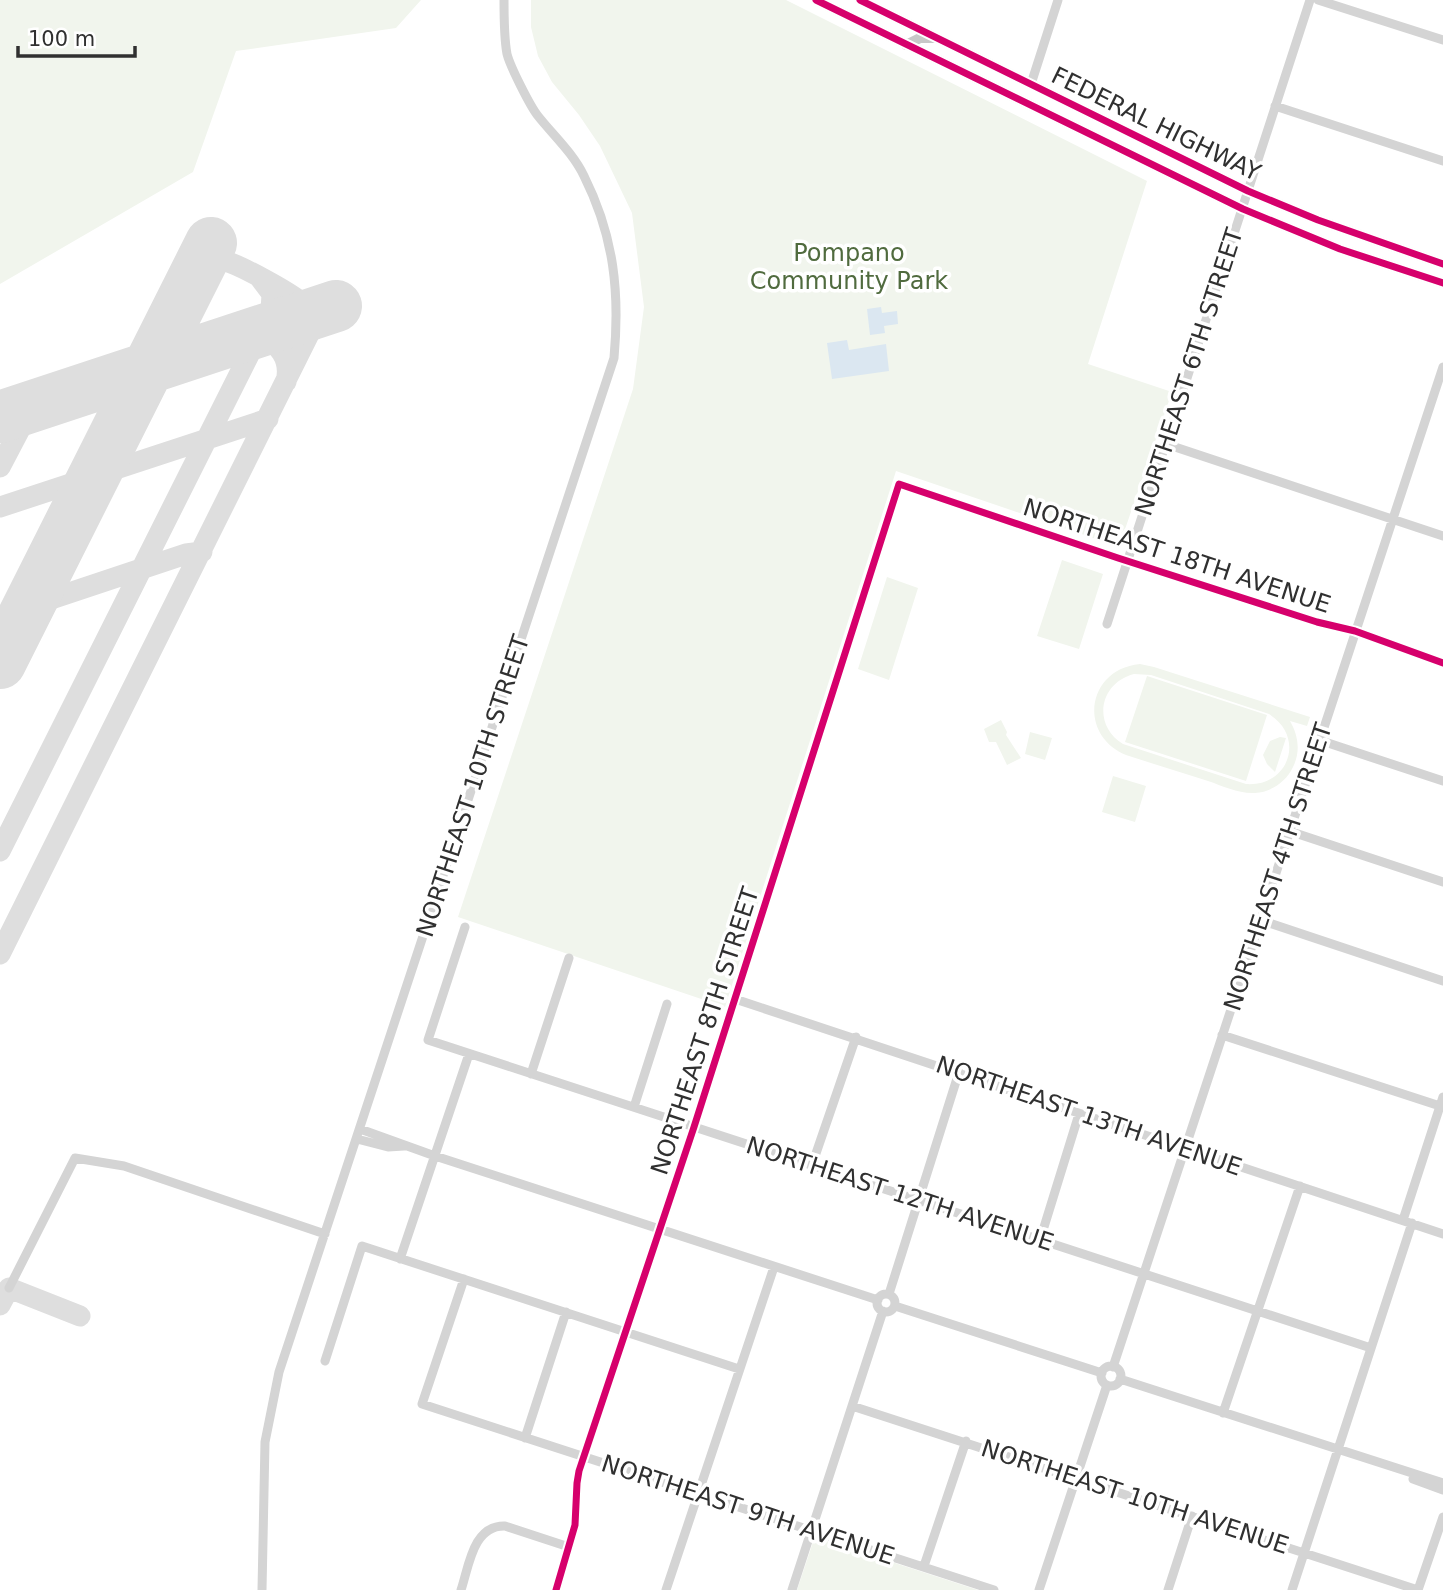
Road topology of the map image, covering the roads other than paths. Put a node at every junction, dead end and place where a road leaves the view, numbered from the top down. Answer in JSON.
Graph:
{"nodes":[{"id":1,"x":504,"y":0,"type":"edge"},
{"id":2,"x":816,"y":0,"type":"edge"},
{"id":3,"x":860,"y":0,"type":"edge"},
{"id":4,"x":1058,"y":0,"type":"edge"},
{"id":5,"x":1310,"y":0,"type":"edge"},
{"id":6,"x":1318,"y":0,"type":"edge"},
{"id":7,"x":880,"y":5,"type":"edge"},
{"id":8,"x":843,"y":13,"type":"junction"},
{"id":9,"x":939,"y":38,"type":"junction"},
{"id":10,"x":1443,"y":40,"type":"edge"},
{"id":11,"x":906,"y":45,"type":"junction"},
{"id":12,"x":1031,"y":84,"type":"junction"},
{"id":13,"x":1275,"y":106,"type":"junction"},
{"id":14,"x":1443,"y":161,"type":"edge"},
{"id":15,"x":1248,"y":191,"type":"junction"},
{"id":16,"x":1243,"y":209,"type":"junction"},
{"id":17,"x":1443,"y":264,"type":"edge"},
{"id":18,"x":1443,"y":284,"type":"edge"},
{"id":19,"x":1443,"y":367,"type":"edge"},
{"id":20,"x":1432,"y":402,"type":"junction"},
{"id":21,"x":1443,"y":406,"type":"edge"},
{"id":22,"x":1166,"y":444,"type":"junction"},
{"id":23,"x":900,"y":484,"type":"joint"},
{"id":24,"x":1392,"y":519,"type":"junction"},
{"id":25,"x":1443,"y":536,"type":"edge"},
{"id":26,"x":1127,"y":561,"type":"junction"},
{"id":27,"x":1107,"y":624,"type":"dead end"},
{"id":28,"x":1355,"y":631,"type":"junction"},
{"id":29,"x":1443,"y":663,"type":"edge"},
{"id":30,"x":1320,"y":740,"type":"junction"},
{"id":31,"x":1443,"y":781,"type":"edge"},
{"id":32,"x":1289,"y":831,"type":"junction"},
{"id":33,"x":1443,"y":881,"type":"edge"},
{"id":34,"x":1260,"y":920,"type":"junction"},
{"id":35,"x":465,"y":927,"type":"dead end"},
{"id":36,"x":569,"y":958,"type":"dead end"},
{"id":37,"x":1443,"y":981,"type":"edge"},
{"id":38,"x":735,"y":999,"type":"junction"},
{"id":39,"x":667,"y":1004,"type":"dead end"},
{"id":40,"x":1222,"y":1035,"type":"junction"},
{"id":41,"x":856,"y":1037,"type":"junction"},
{"id":42,"x":469,"y":1054,"type":"junction"},
{"id":43,"x":959,"y":1072,"type":"junction"},
{"id":44,"x":531,"y":1074,"type":"junction"},
{"id":45,"x":1442,"y":1104,"type":"edge"},
{"id":46,"x":634,"y":1107,"type":"junction"},
{"id":47,"x":1079,"y":1114,"type":"junction"},
{"id":48,"x":694,"y":1127,"type":"junction"},
{"id":49,"x":359,"y":1134,"type":"junction"},
{"id":50,"x":1185,"y":1148,"type":"junction"},
{"id":51,"x":435,"y":1156,"type":"junction"},
{"id":52,"x":812,"y":1166,"type":"junction"},
{"id":53,"x":1300,"y":1186,"type":"junction"},
{"id":54,"x":919,"y":1200,"type":"junction"},
{"id":55,"x":1407,"y":1222,"type":"junction"},
{"id":56,"x":661,"y":1230,"type":"junction"},
{"id":57,"x":325,"y":1234,"type":"junction"},
{"id":58,"x":1443,"y":1234,"type":"edge"},
{"id":59,"x":1040,"y":1240,"type":"junction"},
{"id":60,"x":400,"y":1259,"type":"junction"},
{"id":61,"x":774,"y":1267,"type":"junction"},
{"id":62,"x":1144,"y":1274,"type":"junction"},
{"id":63,"x":464,"y":1279,"type":"junction"},
{"id":64,"x":9,"y":1288,"type":"dead end"},
{"id":65,"x":889,"y":1294,"type":"junction"},
{"id":66,"x":878,"y":1300,"type":"junction"},
{"id":67,"x":895,"y":1306,"type":"junction"},
{"id":68,"x":883,"y":1311,"type":"junction"},
{"id":69,"x":1258,"y":1311,"type":"junction"},
{"id":70,"x":566,"y":1312,"type":"junction"},
{"id":71,"x":627,"y":1332,"type":"junction"},
{"id":72,"x":1371,"y":1348,"type":"junction"},
{"id":73,"x":325,"y":1361,"type":"dead end"},
{"id":74,"x":1113,"y":1367,"type":"junction"},
{"id":75,"x":740,"y":1369,"type":"junction"},
{"id":76,"x":1102,"y":1373,"type":"junction"},
{"id":77,"x":1120,"y":1379,"type":"junction"},
{"id":78,"x":1107,"y":1385,"type":"junction"},
{"id":79,"x":852,"y":1406,"type":"junction"},
{"id":80,"x":1223,"y":1413,"type":"junction"},
{"id":81,"x":525,"y":1438,"type":"junction"},
{"id":82,"x":966,"y":1441,"type":"junction"},
{"id":83,"x":1338,"y":1450,"type":"junction"},
{"id":84,"x":584,"y":1457,"type":"junction"},
{"id":85,"x":1405,"y":1471,"type":"junction"},
{"id":86,"x":1076,"y":1478,"type":"junction"},
{"id":87,"x":1443,"y":1483,"type":"edge"},
{"id":88,"x":1443,"y":1490,"type":"edge"},
{"id":89,"x":698,"y":1493,"type":"junction"},
{"id":90,"x":1192,"y":1516,"type":"junction"},
{"id":91,"x":1443,"y":1517,"type":"edge"},
{"id":92,"x":812,"y":1530,"type":"junction"},
{"id":93,"x":569,"y":1547,"type":"junction"},
{"id":94,"x":1304,"y":1553,"type":"junction"},
{"id":95,"x":924,"y":1566,"type":"junction"},
{"id":96,"x":262,"y":1590,"type":"edge"},
{"id":97,"x":461,"y":1590,"type":"edge"},
{"id":98,"x":556,"y":1590,"type":"edge"},
{"id":99,"x":666,"y":1590,"type":"edge"},
{"id":100,"x":792,"y":1590,"type":"edge"},
{"id":101,"x":994,"y":1590,"type":"edge"},
{"id":102,"x":1040,"y":1590,"type":"edge"},
{"id":103,"x":1168,"y":1590,"type":"edge"},
{"id":104,"x":1292,"y":1590,"type":"edge"},
{"id":105,"x":1418,"y":1590,"type":"edge"}],
"edges":[{"from":1,"to":49,"type":"street","name":"NORTHEAST 10TH STREET"},
{"from":2,"to":8,"type":"main road","name":"FEDERAL HIGHWAY"},
{"from":3,"to":7,"type":"main road","name":"FEDERAL HIGHWAY"},
{"from":4,"to":12,"type":"street"},
{"from":5,"to":13,"type":"street","name":"NORTHEAST 6TH STREET"},
{"from":6,"to":10,"type":"street"},
{"from":7,"to":8,"type":"main road"},
{"from":7,"to":9,"type":"main road","name":"FEDERAL HIGHWAY"},
{"from":8,"to":11,"type":"main road","name":"FEDERAL HIGHWAY"},
{"from":9,"to":11,"type":"main road"},
{"from":9,"to":12,"type":"main road","name":"FEDERAL HIGHWAY"},
{"from":11,"to":16,"type":"main road","name":"FEDERAL HIGHWAY"},
{"from":12,"to":15,"type":"main road","name":"FEDERAL HIGHWAY"},
{"from":13,"to":14,"type":"street"},
{"from":13,"to":15,"type":"street","name":"NORTHEAST 6TH STREET"},
{"from":15,"to":16,"type":"street","name":"NORTHEAST 6TH STREET"},
{"from":15,"to":17,"type":"main road","name":"FEDERAL HIGHWAY"},
{"from":16,"to":18,"type":"main road","name":"FEDERAL HIGHWAY"},
{"from":16,"to":22,"type":"street","name":"NORTHEAST 6TH STREET"},
{"from":19,"to":20,"type":"street","name":"NORTHEAST 4TH STREET"},
{"from":20,"to":21,"type":"street"},
{"from":20,"to":24,"type":"street","name":"NORTHEAST 4TH STREET"},
{"from":22,"to":24,"type":"street"},
{"from":22,"to":26,"type":"street","name":"NORTHEAST 6TH STREET"},
{"from":23,"to":26,"type":"street","name":"NORTHEAST 18TH AVENUE"},
{"from":23,"to":38,"type":"street","name":"NORTHEAST 8TH STREET"},
{"from":24,"to":25,"type":"street"},
{"from":24,"to":28,"type":"street","name":"NORTHEAST 4TH STREET"},
{"from":26,"to":27,"type":"street","name":"NORTHEAST 6TH STREET"},
{"from":26,"to":28,"type":"street","name":"NORTHEAST 18TH AVENUE"},
{"from":28,"to":29,"type":"street","name":"NORTHEAST 18TH AVENUE"},
{"from":28,"to":30,"type":"street","name":"NORTHEAST 4TH STREET"},
{"from":30,"to":31,"type":"street"},
{"from":30,"to":32,"type":"street","name":"NORTHEAST 4TH STREET"},
{"from":32,"to":33,"type":"street"},
{"from":32,"to":34,"type":"street","name":"NORTHEAST 4TH STREET"},
{"from":34,"to":37,"type":"street"},
{"from":34,"to":40,"type":"street","name":"NORTHEAST 4TH STREET"},
{"from":35,"to":42,"type":"street","name":"NORTHEAST 12TH AVENUE"},
{"from":36,"to":44,"type":"street"},
{"from":38,"to":41,"type":"street","name":"NORTHEAST 13TH AVENUE"},
{"from":38,"to":48,"type":"street","name":"NORTHEAST 8TH STREET"},
{"from":39,"to":46,"type":"street"},
{"from":40,"to":45,"type":"street"},
{"from":40,"to":50,"type":"street","name":"NORTHEAST 4TH STREET"},
{"from":41,"to":43,"type":"street","name":"NORTHEAST 13TH AVENUE"},
{"from":41,"to":52,"type":"street"},
{"from":42,"to":44,"type":"street","name":"NORTHEAST 12TH AVENUE"},
{"from":42,"to":51,"type":"street"},
{"from":43,"to":47,"type":"street","name":"NORTHEAST 13TH AVENUE"},
{"from":43,"to":54,"type":"street"},
{"from":44,"to":46,"type":"street","name":"NORTHEAST 12TH AVENUE"},
{"from":45,"to":55,"type":"street"},
{"from":46,"to":48,"type":"street","name":"NORTHEAST 12TH AVENUE"},
{"from":47,"to":50,"type":"street","name":"NORTHEAST 13TH AVENUE"},
{"from":47,"to":59,"type":"street"},
{"from":48,"to":52,"type":"street","name":"NORTHEAST 12TH AVENUE"},
{"from":48,"to":56,"type":"street","name":"NORTHEAST 8TH STREET"},
{"from":49,"to":51,"type":"street"},
{"from":49,"to":57,"type":"street","name":"NORTHEAST 10TH STREET"},
{"from":50,"to":53,"type":"street","name":"NORTHEAST 13TH AVENUE"},
{"from":50,"to":62,"type":"street","name":"NORTHEAST 4TH STREET"},
{"from":51,"to":56,"type":"street"},
{"from":51,"to":60,"type":"street"},
{"from":52,"to":54,"type":"street","name":"NORTHEAST 12TH AVENUE"},
{"from":53,"to":55,"type":"street","name":"NORTHEAST 13TH AVENUE"},
{"from":53,"to":69,"type":"street"},
{"from":54,"to":59,"type":"street","name":"NORTHEAST 12TH AVENUE"},
{"from":54,"to":65,"type":"street"},
{"from":55,"to":58,"type":"street","name":"NORTHEAST 13TH AVENUE"},
{"from":55,"to":72,"type":"street"},
{"from":56,"to":61,"type":"street"},
{"from":56,"to":71,"type":"street","name":"NORTHEAST 8TH STREET"},
{"from":57,"to":64,"type":"street"},
{"from":57,"to":96,"type":"street","name":"NORTHEAST 10TH STREET"},
{"from":59,"to":62,"type":"street","name":"NORTHEAST 12TH AVENUE"},
{"from":60,"to":63,"type":"street"},
{"from":60,"to":73,"type":"street"},
{"from":61,"to":66,"type":"street"},
{"from":61,"to":75,"type":"street"},
{"from":62,"to":69,"type":"street","name":"NORTHEAST 12TH AVENUE"},
{"from":62,"to":74,"type":"street","name":"NORTHEAST 4TH STREET"},
{"from":63,"to":70,"type":"street"},
{"from":63,"to":81,"type":"street","name":"NORTHEAST 9TH AVENUE"},
{"from":65,"to":66,"type":"street"},
{"from":65,"to":67,"type":"street"},
{"from":66,"to":68,"type":"street"},
{"from":67,"to":68,"type":"street"},
{"from":67,"to":76,"type":"street"},
{"from":68,"to":79,"type":"street"},
{"from":69,"to":72,"type":"street","name":"NORTHEAST 12TH AVENUE"},
{"from":69,"to":80,"type":"street"},
{"from":70,"to":71,"type":"street"},
{"from":70,"to":81,"type":"street"},
{"from":71,"to":75,"type":"street"},
{"from":71,"to":84,"type":"street","name":"NORTHEAST 8TH STREET"},
{"from":72,"to":83,"type":"street"},
{"from":74,"to":76,"type":"street"},
{"from":74,"to":77,"type":"street"},
{"from":75,"to":89,"type":"street"},
{"from":76,"to":78,"type":"street"},
{"from":77,"to":78,"type":"street"},
{"from":77,"to":80,"type":"street"},
{"from":78,"to":86,"type":"street"},
{"from":79,"to":82,"type":"street","name":"NORTHEAST 10TH AVENUE"},
{"from":79,"to":92,"type":"street"},
{"from":80,"to":83,"type":"street"},
{"from":81,"to":84,"type":"street","name":"NORTHEAST 9TH AVENUE"},
{"from":82,"to":86,"type":"street","name":"NORTHEAST 10TH AVENUE"},
{"from":82,"to":95,"type":"street"},
{"from":83,"to":85,"type":"street"},
{"from":83,"to":94,"type":"street"},
{"from":84,"to":89,"type":"street","name":"NORTHEAST 9TH AVENUE"},
{"from":84,"to":93,"type":"street","name":"NORTHEAST 8TH STREET"},
{"from":85,"to":87,"type":"street"},
{"from":85,"to":88,"type":"street"},
{"from":86,"to":90,"type":"street","name":"NORTHEAST 10TH AVENUE"},
{"from":86,"to":102,"type":"street"},
{"from":89,"to":92,"type":"street","name":"NORTHEAST 9TH AVENUE"},
{"from":89,"to":99,"type":"street"},
{"from":90,"to":94,"type":"street","name":"NORTHEAST 10TH AVENUE"},
{"from":90,"to":103,"type":"street"},
{"from":91,"to":105,"type":"street"},
{"from":92,"to":95,"type":"street","name":"NORTHEAST 9TH AVENUE"},
{"from":92,"to":100,"type":"street"},
{"from":93,"to":97,"type":"street"},
{"from":93,"to":98,"type":"street","name":"NORTHEAST 8TH STREET"},
{"from":94,"to":104,"type":"street"},
{"from":94,"to":105,"type":"street","name":"NORTHEAST 10TH AVENUE"},
{"from":95,"to":101,"type":"street","name":"NORTHEAST 9TH AVENUE"}]}
